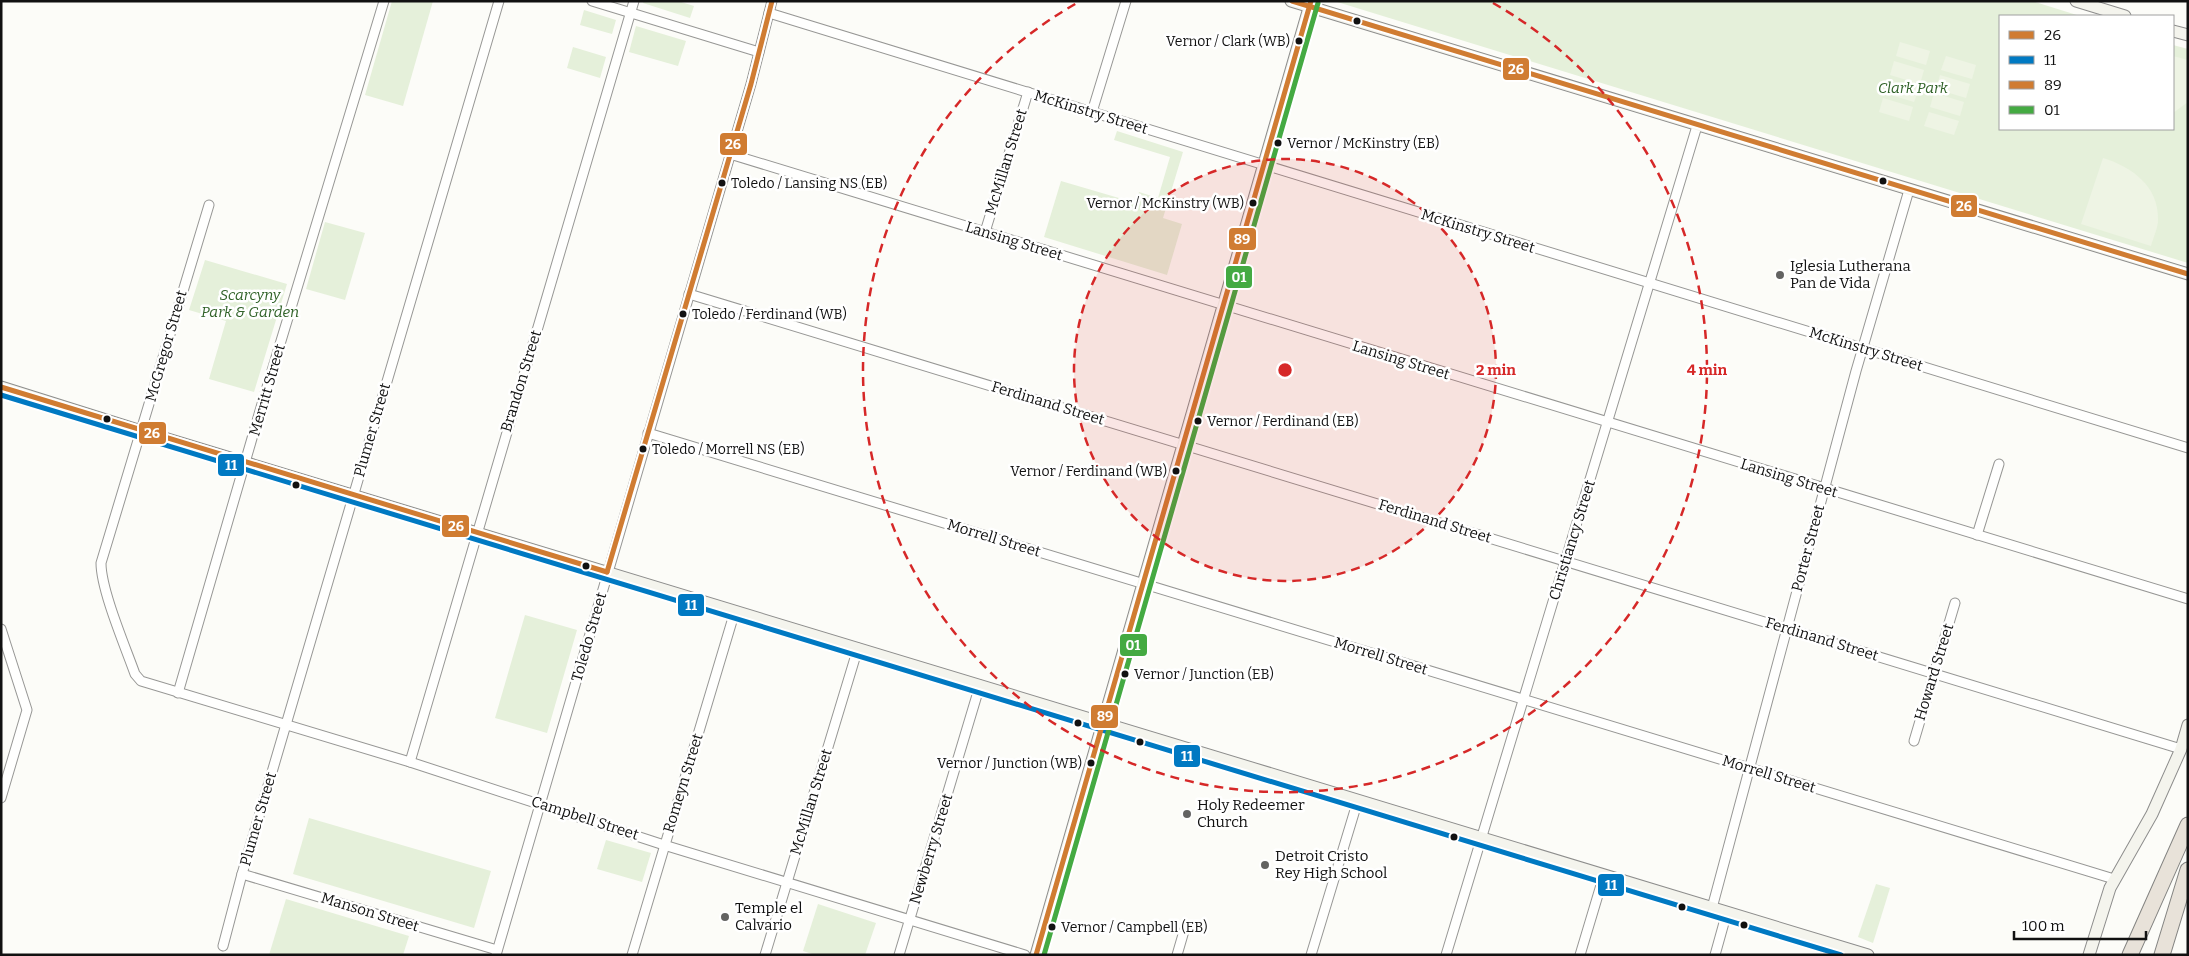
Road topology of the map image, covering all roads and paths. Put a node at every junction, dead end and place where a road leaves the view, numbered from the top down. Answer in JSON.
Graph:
{"nodes":[{"id":1,"x":384,"y":1,"type":"edge"},
{"id":2,"x":499,"y":1,"type":"edge"},
{"id":3,"x":592,"y":1,"type":"edge"},
{"id":4,"x":634,"y":1,"type":"edge"},
{"id":5,"x":772,"y":1,"type":"edge"},
{"id":6,"x":1126,"y":1,"type":"edge"},
{"id":7,"x":1291,"y":1,"type":"edge"},
{"id":8,"x":2076,"y":1,"type":"edge"},
{"id":9,"x":1310,"y":4,"type":"edge"},
{"id":10,"x":2098,"y":4,"type":"edge"},
{"id":11,"x":630,"y":13,"type":"junction"},
{"id":12,"x":769,"y":13,"type":"junction"},
{"id":13,"x":2122,"y":15,"type":"edge"},
{"id":14,"x":2174,"y":31,"type":"edge"},
{"id":15,"x":2188,"y":35,"type":"edge"},
{"id":16,"x":759,"y":52,"type":"junction"},
{"id":17,"x":1028,"y":92,"type":"junction"},
{"id":18,"x":1092,"y":112,"type":"junction"},
{"id":19,"x":1697,"y":126,"type":"junction"},
{"id":20,"x":730,"y":154,"type":"junction"},
{"id":21,"x":1263,"y":164,"type":"junction"},
{"id":22,"x":1909,"y":190,"type":"junction"},
{"id":23,"x":209,"y":204,"type":"dead end"},
{"id":24,"x":985,"y":232,"type":"junction"},
{"id":25,"x":2188,"y":274,"type":"edge"},
{"id":26,"x":1650,"y":283,"type":"junction"},
{"id":27,"x":689,"y":294,"type":"junction"},
{"id":28,"x":1223,"y":305,"type":"junction"},
{"id":29,"x":1862,"y":348,"type":"junction"},
{"id":30,"x":1,"y":387,"type":"edge"},
{"id":31,"x":1608,"y":422,"type":"junction"},
{"id":32,"x":141,"y":431,"type":"junction"},
{"id":33,"x":648,"y":433,"type":"junction"},
{"id":34,"x":1182,"y":444,"type":"junction"},
{"id":35,"x":2188,"y":448,"type":"edge"},
{"id":36,"x":245,"y":463,"type":"junction"},
{"id":37,"x":1999,"y":464,"type":"dead end"},
{"id":38,"x":1824,"y":488,"type":"junction"},
{"id":39,"x":353,"y":495,"type":"junction"},
{"id":40,"x":476,"y":533,"type":"junction"},
{"id":41,"x":1977,"y":535,"type":"junction"},
{"id":42,"x":1566,"y":561,"type":"junction"},
{"id":43,"x":607,"y":572,"type":"junction"},
{"id":44,"x":1143,"y":583,"type":"junction"},
{"id":45,"x":2188,"y":599,"type":"edge"},
{"id":46,"x":1955,"y":603,"type":"dead end"},
{"id":47,"x":735,"y":611,"type":"junction"},
{"id":48,"x":1787,"y":628,"type":"junction"},
{"id":49,"x":1,"y":629,"type":"edge"},
{"id":50,"x":858,"y":648,"type":"junction"},
{"id":51,"x":1934,"y":673,"type":"junction"},
{"id":52,"x":145,"y":683,"type":"joint"},
{"id":53,"x":980,"y":685,"type":"junction"},
{"id":54,"x":178,"y":692,"type":"junction"},
{"id":55,"x":1524,"y":699,"type":"junction"},
{"id":56,"x":1103,"y":722,"type":"junction"},
{"id":57,"x":286,"y":724,"type":"junction"},
{"id":58,"x":2188,"y":725,"type":"edge"},
{"id":59,"x":1914,"y":741,"type":"dead end"},
{"id":60,"x":2181,"y":748,"type":"junction"},
{"id":61,"x":410,"y":762,"type":"junction"},
{"id":62,"x":1750,"y":768,"type":"junction"},
{"id":63,"x":1,"y":798,"type":"edge"},
{"id":64,"x":1358,"y":800,"type":"junction"},
{"id":65,"x":540,"y":804,"type":"junction"},
{"id":66,"x":2188,"y":825,"type":"edge"},
{"id":67,"x":1481,"y":838,"type":"junction"},
{"id":68,"x":664,"y":845,"type":"junction"},
{"id":69,"x":2188,"y":870,"type":"edge"},
{"id":70,"x":242,"y":874,"type":"junction"},
{"id":71,"x":1604,"y":875,"type":"junction"},
{"id":72,"x":2114,"y":878,"type":"junction"},
{"id":73,"x":787,"y":882,"type":"junction"},
{"id":74,"x":1712,"y":908,"type":"junction"},
{"id":75,"x":1727,"y":912,"type":"junction"},
{"id":76,"x":910,"y":919,"type":"junction"},
{"id":77,"x":1184,"y":932,"type":"dead end"},
{"id":78,"x":223,"y":946,"type":"dead end"},
{"id":79,"x":496,"y":952,"type":"edge"},
{"id":80,"x":1850,"y":952,"type":"edge"},
{"id":81,"x":632,"y":955,"type":"edge"},
{"id":82,"x":765,"y":955,"type":"edge"},
{"id":83,"x":899,"y":955,"type":"edge"},
{"id":84,"x":1025,"y":955,"type":"edge"},
{"id":85,"x":1036,"y":955,"type":"edge"},
{"id":86,"x":1177,"y":955,"type":"edge"},
{"id":87,"x":1311,"y":955,"type":"edge"},
{"id":88,"x":1446,"y":955,"type":"edge"},
{"id":89,"x":1580,"y":955,"type":"edge"},
{"id":90,"x":1714,"y":955,"type":"edge"},
{"id":91,"x":1868,"y":955,"type":"edge"},
{"id":92,"x":2090,"y":955,"type":"edge"},
{"id":93,"x":2130,"y":955,"type":"edge"},
{"id":94,"x":2162,"y":955,"type":"edge"}],
"edges":[{"from":1,"to":36,"type":"street","name":"Merritt Street"},
{"from":2,"to":39,"type":"street","name":"Plumer Street"},
{"from":3,"to":11,"type":"street"},
{"from":4,"to":11,"type":"street","name":"Brandon Street"},
{"from":5,"to":12,"type":"street","name":"Toledo Street"},
{"from":6,"to":18,"type":"street"},
{"from":7,"to":9,"type":"street"},
{"from":8,"to":10,"type":"street"},
{"from":9,"to":19,"type":"street"},
{"from":9,"to":21,"type":"street"},
{"from":10,"to":13,"type":"street"},
{"from":11,"to":16,"type":"street"},
{"from":11,"to":40,"type":"street","name":"Brandon Street"},
{"from":12,"to":16,"type":"street","name":"Toledo Street"},
{"from":12,"to":17,"type":"street","name":"McKinstry Street"},
{"from":14,"to":15,"type":"street"},
{"from":16,"to":20,"type":"street","name":"Toledo Street"},
{"from":17,"to":18,"type":"street","name":"McKinstry Street"},
{"from":17,"to":24,"type":"street","name":"McMillan Street"},
{"from":18,"to":21,"type":"street","name":"McKinstry Street"},
{"from":19,"to":22,"type":"street"},
{"from":19,"to":26,"type":"street","name":"Christiancy Street"},
{"from":20,"to":24,"type":"street","name":"Lansing Street"},
{"from":20,"to":27,"type":"street","name":"Toledo Street"},
{"from":21,"to":26,"type":"street","name":"McKinstry Street"},
{"from":21,"to":28,"type":"street"},
{"from":22,"to":25,"type":"street"},
{"from":22,"to":29,"type":"street","name":"Porter Street"},
{"from":23,"to":32,"type":"street","name":"McGregor Street"},
{"from":24,"to":28,"type":"street","name":"Lansing Street"},
{"from":26,"to":29,"type":"street","name":"McKinstry Street"},
{"from":26,"to":31,"type":"street","name":"Christiancy Street"},
{"from":27,"to":33,"type":"street","name":"Toledo Street"},
{"from":27,"to":34,"type":"street","name":"Ferdinand Street"},
{"from":28,"to":31,"type":"street","name":"Lansing Street"},
{"from":28,"to":34,"type":"street"},
{"from":29,"to":35,"type":"street","name":"McKinstry Street"},
{"from":29,"to":38,"type":"street","name":"Porter Street"},
{"from":30,"to":32,"type":"street"},
{"from":31,"to":38,"type":"street","name":"Lansing Street"},
{"from":31,"to":42,"type":"street","name":"Christiancy Street"},
{"from":32,"to":36,"type":"street"},
{"from":32,"to":52,"type":"street","name":"McGregor Street"},
{"from":33,"to":43,"type":"street","name":"Toledo Street"},
{"from":33,"to":44,"type":"street","name":"Morrell Street"},
{"from":34,"to":42,"type":"street","name":"Ferdinand Street"},
{"from":34,"to":44,"type":"street"},
{"from":36,"to":39,"type":"street"},
{"from":36,"to":54,"type":"street","name":"Merritt Street"},
{"from":37,"to":41,"type":"street"},
{"from":38,"to":41,"type":"street","name":"Lansing Street"},
{"from":38,"to":48,"type":"street","name":"Porter Street"},
{"from":39,"to":40,"type":"street"},
{"from":39,"to":57,"type":"street","name":"Plumer Street"},
{"from":40,"to":43,"type":"street"},
{"from":40,"to":61,"type":"street","name":"Brandon Street"},
{"from":41,"to":45,"type":"street","name":"Lansing Street"},
{"from":42,"to":48,"type":"street","name":"Ferdinand Street"},
{"from":42,"to":55,"type":"street","name":"Christiancy Street"},
{"from":43,"to":47,"type":"street"},
{"from":43,"to":65,"type":"street","name":"Toledo Street"},
{"from":44,"to":55,"type":"street","name":"Morrell Street"},
{"from":44,"to":56,"type":"street"},
{"from":46,"to":51,"type":"street","name":"Howard Street"},
{"from":47,"to":50,"type":"street"},
{"from":47,"to":68,"type":"street","name":"Romeyn Street"},
{"from":48,"to":51,"type":"street","name":"Ferdinand Street"},
{"from":48,"to":62,"type":"street","name":"Porter Street"},
{"from":49,"to":63,"type":"street"},
{"from":50,"to":53,"type":"street"},
{"from":50,"to":73,"type":"street","name":"McMillan Street"},
{"from":51,"to":59,"type":"street","name":"Howard Street"},
{"from":51,"to":60,"type":"street","name":"Ferdinand Street"},
{"from":52,"to":54,"type":"street","name":"Campbell Street"},
{"from":53,"to":56,"type":"street"},
{"from":53,"to":76,"type":"street","name":"Newberry Street"},
{"from":54,"to":57,"type":"street","name":"Campbell Street"},
{"from":55,"to":62,"type":"street","name":"Morrell Street"},
{"from":55,"to":67,"type":"street","name":"Christiancy Street"},
{"from":56,"to":64,"type":"street"},
{"from":56,"to":85,"type":"street"},
{"from":57,"to":61,"type":"street","name":"Campbell Street"},
{"from":57,"to":70,"type":"street","name":"Plumer Street"},
{"from":58,"to":60,"type":"street"},
{"from":60,"to":72,"type":"street"},
{"from":61,"to":65,"type":"street","name":"Campbell Street"},
{"from":62,"to":72,"type":"street","name":"Morrell Street"},
{"from":62,"to":74,"type":"street","name":"Porter Street"},
{"from":64,"to":67,"type":"street"},
{"from":64,"to":87,"type":"street"},
{"from":65,"to":68,"type":"street","name":"Campbell Street"},
{"from":65,"to":79,"type":"street","name":"Toledo Street"},
{"from":66,"to":93,"type":"highway"},
{"from":67,"to":71,"type":"street"},
{"from":67,"to":88,"type":"street","name":"Christiancy Street"},
{"from":68,"to":73,"type":"street","name":"Campbell Street"},
{"from":68,"to":81,"type":"street","name":"Romeyn Street"},
{"from":69,"to":94,"type":"highway"},
{"from":70,"to":78,"type":"street","name":"Plumer Street"},
{"from":70,"to":79,"type":"street","name":"Manson Street"},
{"from":71,"to":74,"type":"street"},
{"from":71,"to":89,"type":"street"},
{"from":72,"to":92,"type":"street"},
{"from":73,"to":76,"type":"street","name":"Campbell Street"},
{"from":73,"to":82,"type":"street","name":"McMillan Street"},
{"from":74,"to":75,"type":"street"},
{"from":75,"to":80,"type":"street"},
{"from":75,"to":90,"type":"street"},
{"from":76,"to":83,"type":"street","name":"Newberry Street"},
{"from":76,"to":84,"type":"street","name":"Campbell Street"},
{"from":77,"to":86,"type":"street"},
{"from":80,"to":91,"type":"street"}]}
